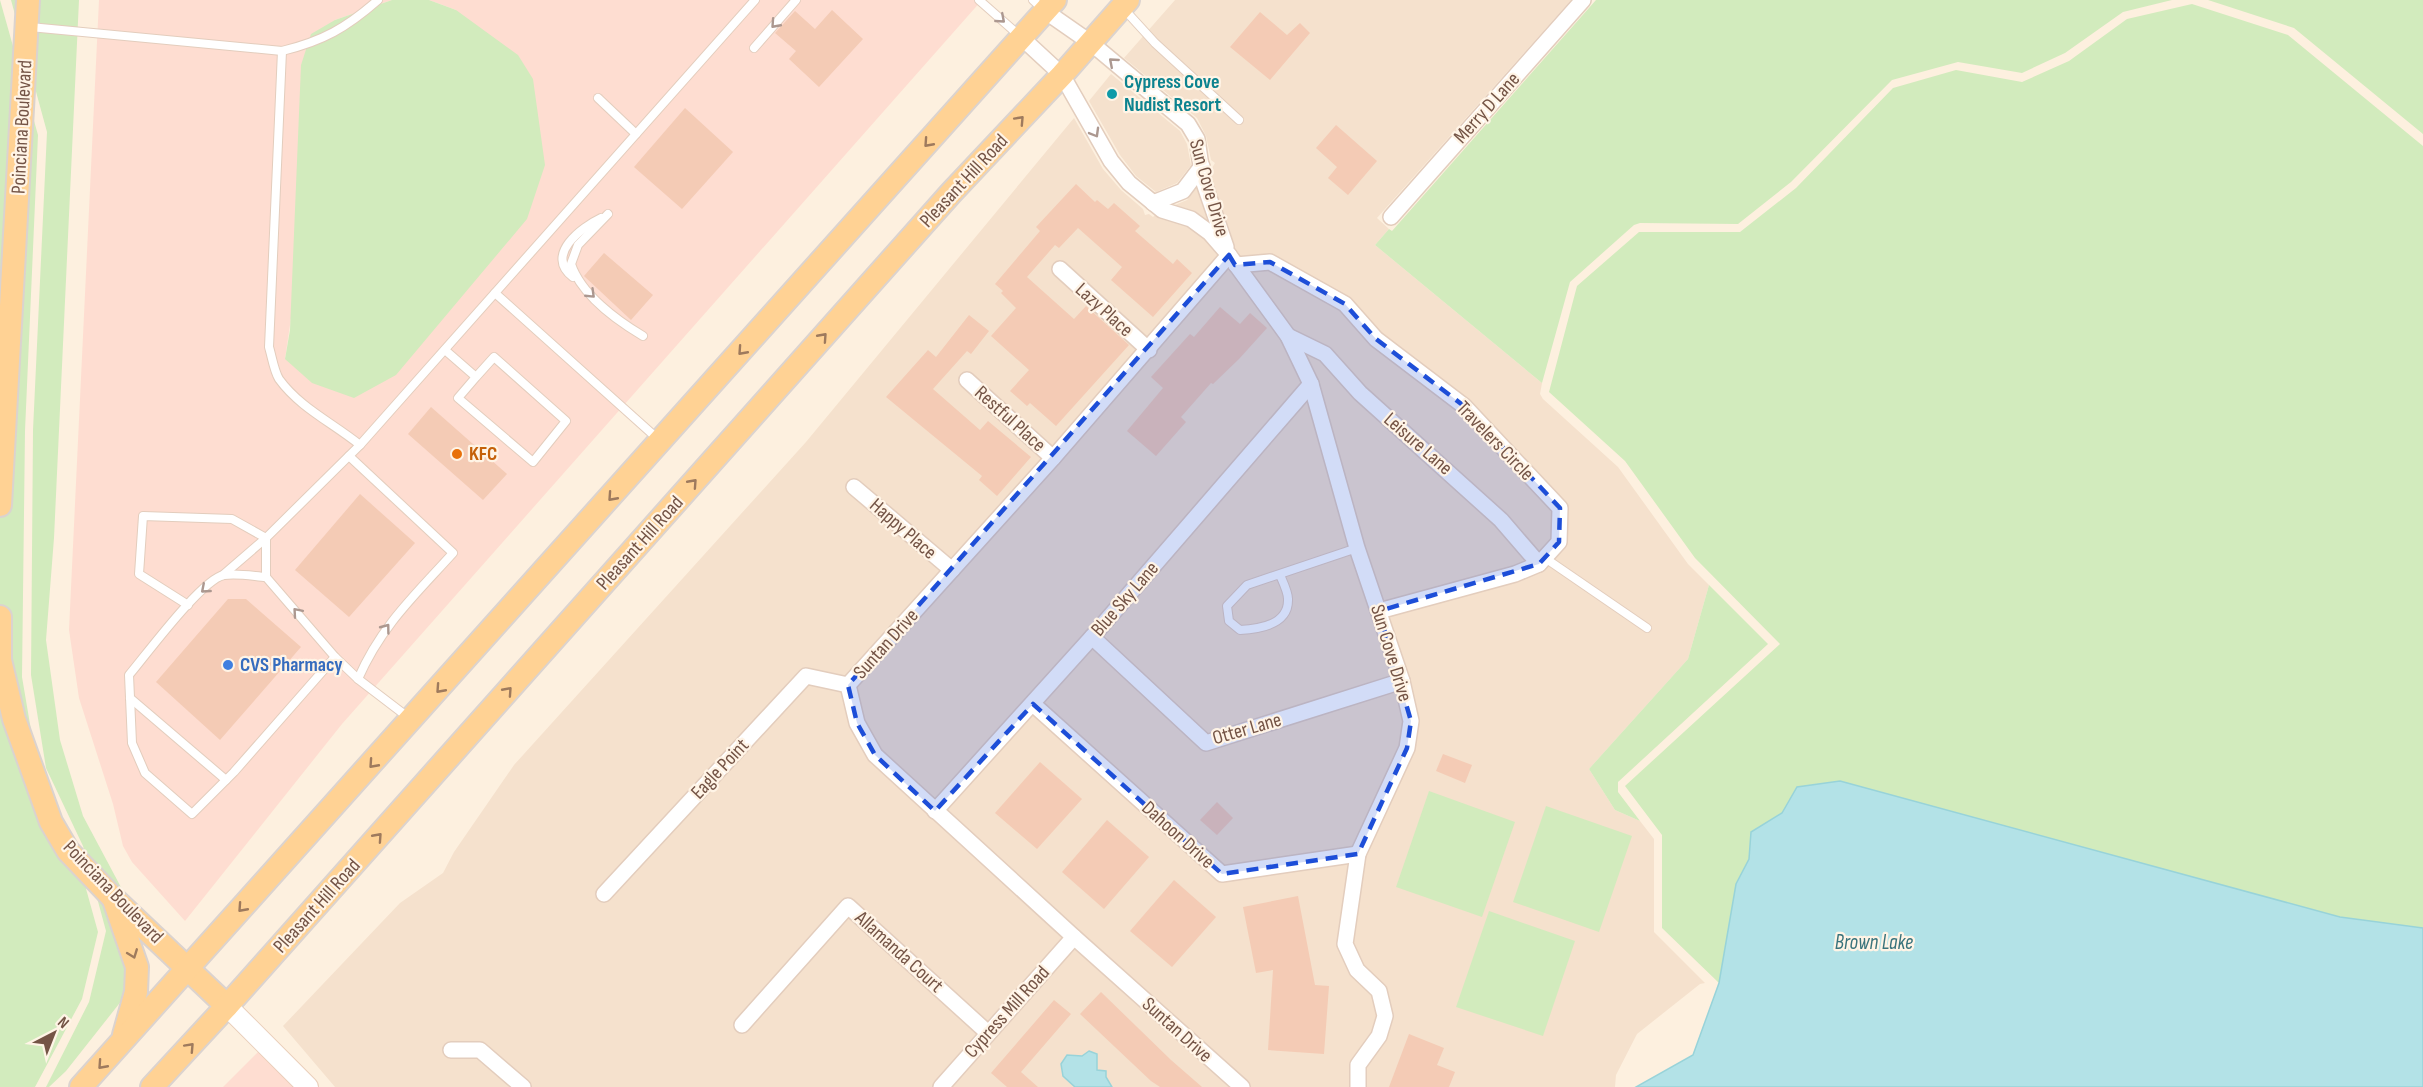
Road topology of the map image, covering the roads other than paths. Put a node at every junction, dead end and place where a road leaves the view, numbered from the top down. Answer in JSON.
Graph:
{"nodes":[{"id":1,"x":28,"y":0,"type":"edge"},
{"id":2,"x":378,"y":0,"type":"edge"},
{"id":3,"x":755,"y":0,"type":"edge"},
{"id":4,"x":796,"y":0,"type":"edge"},
{"id":5,"x":979,"y":0,"type":"edge"},
{"id":6,"x":1583,"y":0,"type":"edge"},
{"id":7,"x":1044,"y":4,"type":"edge"},
{"id":8,"x":1125,"y":4,"type":"edge"},
{"id":9,"x":28,"y":27,"type":"junction"},
{"id":10,"x":1022,"y":38,"type":"junction"},
{"id":11,"x":1091,"y":43,"type":"junction"},
{"id":12,"x":754,"y":48,"type":"dead end"},
{"id":13,"x":282,"y":51,"type":"junction"},
{"id":14,"x":1062,"y":75,"type":"junction"},
{"id":15,"x":598,"y":98,"type":"dead end"},
{"id":16,"x":1239,"y":120,"type":"dead end"},
{"id":17,"x":636,"y":134,"type":"junction"},
{"id":18,"x":1202,"y":166,"type":"junction"},
{"id":19,"x":1153,"y":203,"type":"junction"},
{"id":20,"x":608,"y":214,"type":"dead end"},
{"id":21,"x":1391,"y":217,"type":"dead end"},
{"id":22,"x":1232,"y":260,"type":"junction"},
{"id":23,"x":1060,"y":269,"type":"dead end"},
{"id":24,"x":495,"y":293,"type":"junction"},
{"id":25,"x":643,"y":336,"type":"dead end"},
{"id":26,"x":1288,"y":336,"type":"junction"},
{"id":27,"x":445,"y":350,"type":"junction"},
{"id":28,"x":1149,"y":350,"type":"junction"},
{"id":29,"x":476,"y":377,"type":"junction"},
{"id":30,"x":967,"y":380,"type":"dead end"},
{"id":31,"x":1311,"y":384,"type":"junction"},
{"id":32,"x":661,"y":442,"type":"junction"},
{"id":33,"x":360,"y":445,"type":"junction"},
{"id":34,"x":350,"y":456,"type":"junction"},
{"id":35,"x":1053,"y":458,"type":"junction"},
{"id":36,"x":854,"y":487,"type":"dead end"},
{"id":37,"x":0,"y":505,"type":"edge"},
{"id":38,"x":266,"y":538,"type":"junction"},
{"id":39,"x":1358,"y":548,"type":"junction"},
{"id":40,"x":1542,"y":561,"type":"junction"},
{"id":41,"x":952,"y":570,"type":"junction"},
{"id":42,"x":223,"y":575,"type":"junction"},
{"id":43,"x":1280,"y":575,"type":"junction"},
{"id":44,"x":266,"y":577,"type":"junction"},
{"id":45,"x":188,"y":605,"type":"junction"},
{"id":46,"x":1379,"y":611,"type":"junction"},
{"id":47,"x":0,"y":617,"type":"edge"},
{"id":48,"x":1647,"y":628,"type":"dead end"},
{"id":49,"x":1092,"y":637,"type":"junction"},
{"id":50,"x":335,"y":657,"type":"junction"},
{"id":51,"x":358,"y":679,"type":"junction"},
{"id":52,"x":1402,"y":681,"type":"junction"},
{"id":53,"x":848,"y":686,"type":"junction"},
{"id":54,"x":130,"y":698,"type":"junction"},
{"id":55,"x":1033,"y":704,"type":"junction"},
{"id":56,"x":412,"y":720,"type":"junction"},
{"id":57,"x":226,"y":780,"type":"junction"},
{"id":58,"x":935,"y":811,"type":"junction"},
{"id":59,"x":1358,"y":854,"type":"junction"},
{"id":60,"x":604,"y":894,"type":"dead end"},
{"id":61,"x":114,"y":899,"type":"junction"},
{"id":62,"x":1074,"y":937,"type":"junction"},
{"id":63,"x":188,"y":967,"type":"junction"},
{"id":64,"x":227,"y":1006,"type":"junction"},
{"id":65,"x":742,"y":1025,"type":"dead end"},
{"id":66,"x":988,"y":1033,"type":"junction"},
{"id":67,"x":122,"y":1042,"type":"junction"},
{"id":68,"x":451,"y":1050,"type":"dead end"},
{"id":69,"x":81,"y":1087,"type":"edge"},
{"id":70,"x":152,"y":1087,"type":"edge"},
{"id":71,"x":308,"y":1087,"type":"edge"},
{"id":72,"x":523,"y":1087,"type":"edge"},
{"id":73,"x":941,"y":1087,"type":"edge"},
{"id":74,"x":1242,"y":1087,"type":"edge"},
{"id":75,"x":1358,"y":1087,"type":"edge"}],
"edges":[{"from":1,"to":9,"type":"main road","name":"Poinciana Boulevard"},
{"from":2,"to":13,"type":"lane"},
{"from":3,"to":17,"type":"lane"},
{"from":4,"to":12,"type":"lane","one_way":true},
{"from":5,"to":10,"type":"lane","one_way":true},
{"from":6,"to":21,"type":"street","name":"Merry D Lane"},
{"from":7,"to":10,"type":"main road"},
{"from":7,"to":11,"type":"street","name":"Sun Cove Drive"},
{"from":8,"to":11,"type":"main road","name":"Pleasant Hill Road"},
{"from":8,"to":16,"type":"lane"},
{"from":9,"to":13,"type":"lane"},
{"from":9,"to":37,"type":"main road","name":"Poinciana Boulevard"},
{"from":10,"to":14,"type":"street","name":"Sun Cove Drive"},
{"from":10,"to":32,"type":"main road","one_way":true},
{"from":11,"to":14,"type":"main road","name":"Pleasant Hill Road"},
{"from":18,"to":11,"type":"street","name":"Sun Cove Drive","one_way":true},
{"from":13,"to":33,"type":"lane"},
{"from":14,"to":19,"type":"street","name":"Sun Cove Drive","one_way":true},
{"from":64,"to":14,"type":"main road","name":"Pleasant Hill Road","one_way":true},
{"from":15,"to":17,"type":"lane"},
{"from":17,"to":24,"type":"lane"},
{"from":18,"to":19,"type":"street"},
{"from":18,"to":22,"type":"street","name":"Sun Cove Drive"},
{"from":19,"to":22,"type":"street","name":"Sun Cove Drive"},
{"from":20,"to":25,"type":"lane","one_way":true},
{"from":22,"to":26,"type":"street","name":"Sun Cove Drive"},
{"from":22,"to":28,"type":"street","name":"Suntan Drive"},
{"from":22,"to":40,"type":"street","name":"Travelers Circle"},
{"from":23,"to":28,"type":"street","name":"Lazy Place"},
{"from":24,"to":27,"type":"lane"},
{"from":24,"to":32,"type":"lane"},
{"from":26,"to":31,"type":"street","name":"Sun Cove Drive"},
{"from":26,"to":40,"type":"street","name":"Leisure Lane"},
{"from":27,"to":29,"type":"lane"},
{"from":27,"to":33,"type":"lane"},
{"from":28,"to":35,"type":"street","name":"Suntan Drive"},
{"from":29,"to":29,"type":"lane"},
{"from":30,"to":35,"type":"street","name":"Restful Place"},
{"from":31,"to":39,"type":"street","name":"Sun Cove Drive"},
{"from":31,"to":49,"type":"street","name":"Blue Sky Lane"},
{"from":32,"to":56,"type":"main road","one_way":true},
{"from":33,"to":34,"type":"lane"},
{"from":34,"to":38,"type":"lane"},
{"from":51,"to":34,"type":"lane","one_way":true},
{"from":35,"to":41,"type":"street","name":"Suntan Drive"},
{"from":36,"to":41,"type":"street","name":"Happy Place"},
{"from":38,"to":42,"type":"lane"},
{"from":38,"to":44,"type":"lane"},
{"from":38,"to":45,"type":"lane"},
{"from":39,"to":43,"type":"lane"},
{"from":39,"to":46,"type":"street","name":"Sun Cove Drive"},
{"from":40,"to":46,"type":"street"},
{"from":40,"to":48,"type":"lane"},
{"from":41,"to":53,"type":"street","name":"Suntan Drive"},
{"from":42,"to":44,"type":"lane"},
{"from":42,"to":45,"type":"lane","one_way":true},
{"from":43,"to":43,"type":"lane"},
{"from":50,"to":44,"type":"lane","one_way":true},
{"from":45,"to":54,"type":"lane"},
{"from":46,"to":52,"type":"street","name":"Sun Cove Drive"},
{"from":47,"to":61,"type":"main road","name":"Poinciana Boulevard"},
{"from":49,"to":52,"type":"street","name":"Otter Lane"},
{"from":49,"to":55,"type":"street","name":"Blue Sky Lane"},
{"from":50,"to":51,"type":"lane"},
{"from":50,"to":57,"type":"lane"},
{"from":51,"to":56,"type":"lane"},
{"from":52,"to":59,"type":"street","name":"Sun Cove Drive"},
{"from":53,"to":58,"type":"street","name":"Suntan Drive"},
{"from":53,"to":60,"type":"street","name":"Eagle Point"},
{"from":54,"to":57,"type":"lane"},
{"from":54,"to":57,"type":"lane"},
{"from":55,"to":58,"type":"street","name":"Blue Sky Lane"},
{"from":55,"to":59,"type":"street","name":"Dahoon Drive"},
{"from":56,"to":63,"type":"main road","one_way":true},
{"from":58,"to":62,"type":"street","name":"Suntan Drive"},
{"from":59,"to":75,"type":"street","name":"Sun Cove Drive"},
{"from":61,"to":63,"type":"main road","name":"Poinciana Boulevard"},
{"from":61,"to":67,"type":"main road","one_way":true},
{"from":62,"to":66,"type":"street","name":"Cypress Mill Road"},
{"from":62,"to":74,"type":"street","name":"Suntan Drive"},
{"from":63,"to":64,"type":"main road","name":"Poinciana Boulevard"},
{"from":63,"to":67,"type":"main road"},
{"from":70,"to":64,"type":"main road","name":"Pleasant Hill Road","one_way":true},
{"from":64,"to":71,"type":"street"},
{"from":65,"to":66,"type":"street","name":"Allamanda Court"},
{"from":66,"to":73,"type":"street","name":"Cypress Mill Road"},
{"from":67,"to":69,"type":"main road","one_way":true},
{"from":68,"to":72,"type":"street"}]}
